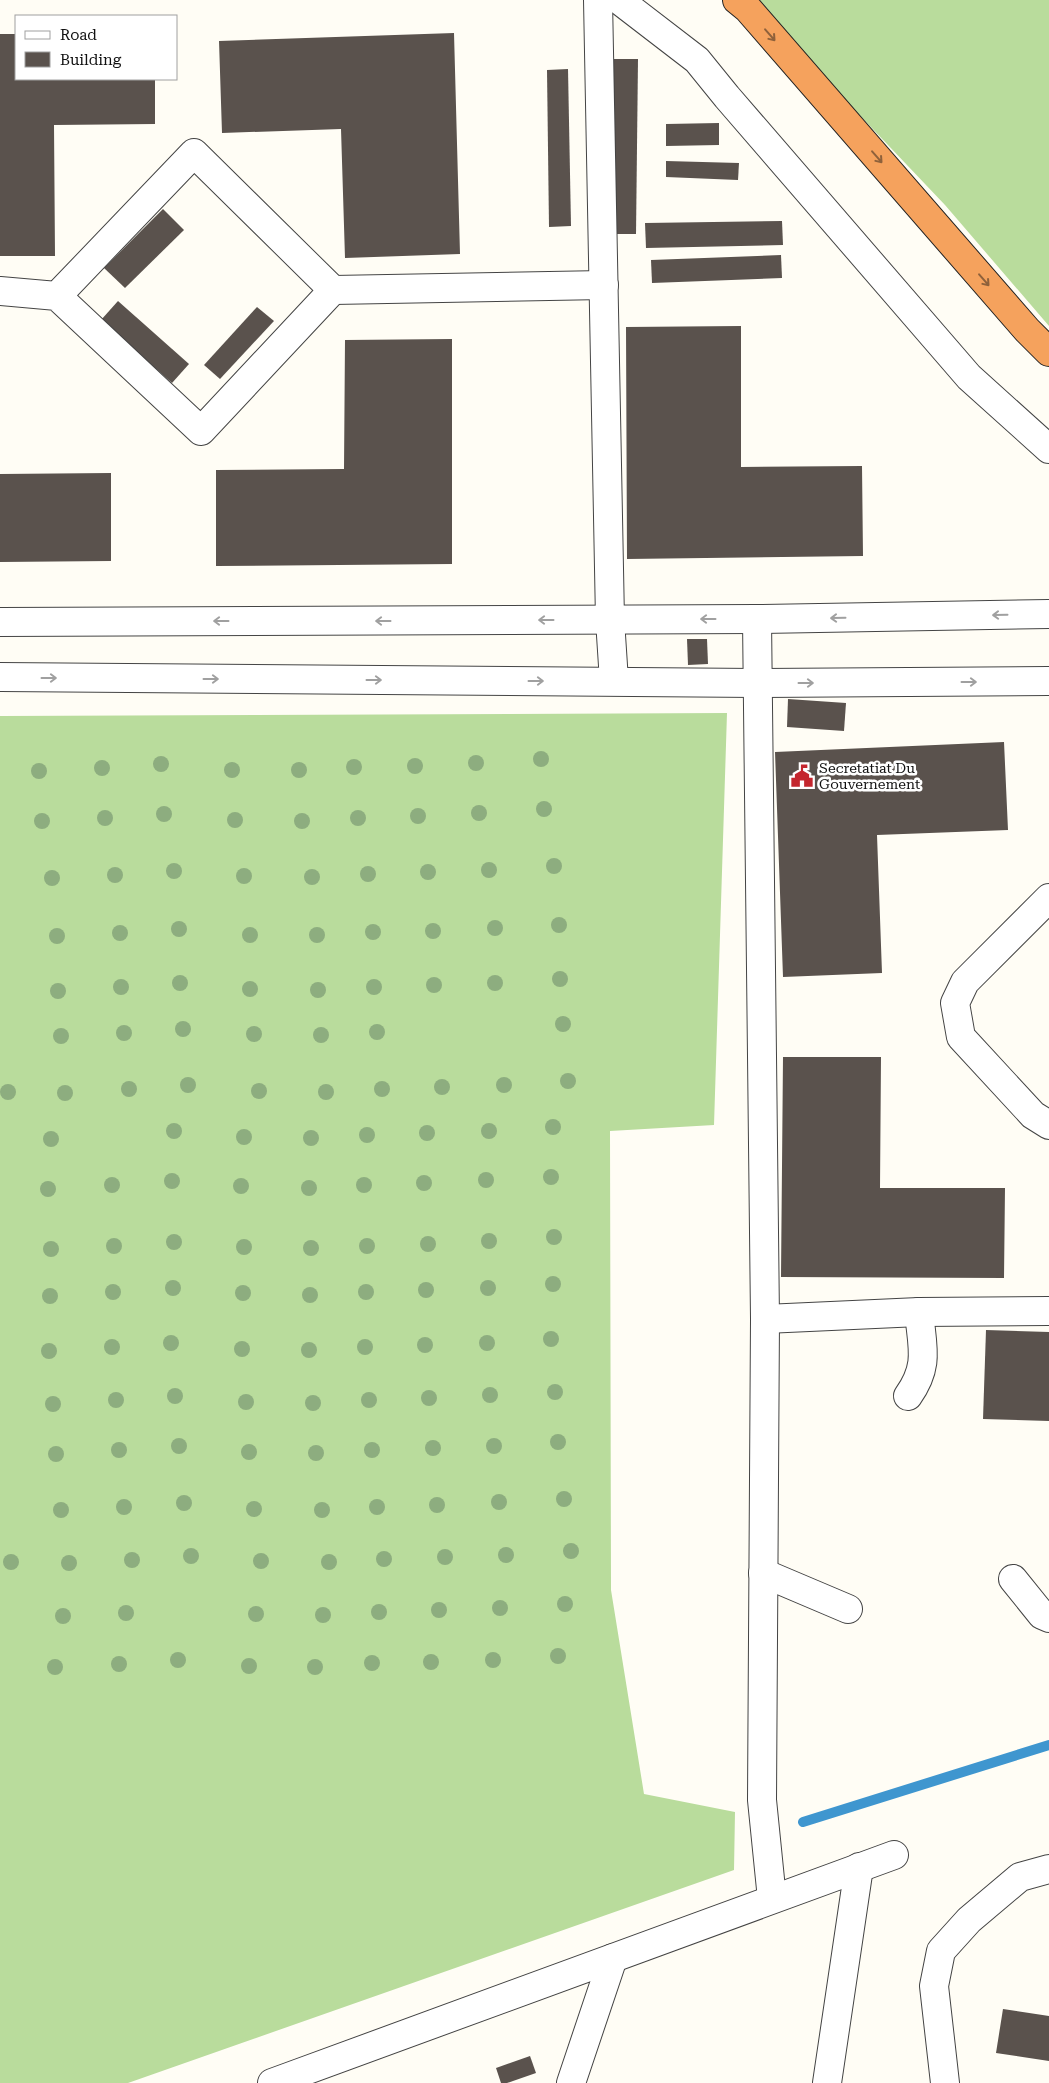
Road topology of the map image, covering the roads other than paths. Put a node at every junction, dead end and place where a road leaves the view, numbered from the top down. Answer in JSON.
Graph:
{"nodes":[{"id":1,"x":598,"y":0,"type":"edge"},
{"id":2,"x":619,"y":0,"type":"edge"},
{"id":3,"x":737,"y":0,"type":"edge"},
{"id":4,"x":604,"y":285,"type":"junction"},
{"id":5,"x":333,"y":290,"type":"junction"},
{"id":6,"x":0,"y":291,"type":"edge"},
{"id":7,"x":56,"y":296,"type":"junction"},
{"id":8,"x":1049,"y":352,"type":"edge"},
{"id":9,"x":1049,"y":449,"type":"edge"},
{"id":10,"x":1049,"y":614,"type":"edge"},
{"id":11,"x":757,"y":619,"type":"junction"},
{"id":12,"x":610,"y":620,"type":"junction"},
{"id":13,"x":0,"y":622,"type":"edge"},
{"id":14,"x":0,"y":677,"type":"edge"},
{"id":15,"x":614,"y":681,"type":"junction"},
{"id":16,"x":1049,"y":682,"type":"edge"},
{"id":17,"x":757,"y":683,"type":"junction"},
{"id":18,"x":1049,"y":898,"type":"edge"},
{"id":19,"x":1049,"y":1125,"type":"edge"},
{"id":20,"x":1049,"y":1311,"type":"edge"},
{"id":21,"x":918,"y":1312,"type":"junction"},
{"id":22,"x":765,"y":1319,"type":"junction"},
{"id":23,"x":908,"y":1396,"type":"dead end"},
{"id":24,"x":763,"y":1573,"type":"junction"},
{"id":25,"x":1013,"y":1579,"type":"dead end"},
{"id":26,"x":848,"y":1608,"type":"dead end"},
{"id":27,"x":1049,"y":1618,"type":"edge"},
{"id":28,"x":894,"y":1855,"type":"dead end"},
{"id":29,"x":859,"y":1868,"type":"junction"},
{"id":30,"x":1049,"y":1869,"type":"edge"},
{"id":31,"x":772,"y":1899,"type":"junction"},
{"id":32,"x":613,"y":1958,"type":"junction"},
{"id":33,"x":272,"y":2083,"type":"edge"},
{"id":34,"x":571,"y":2083,"type":"edge"},
{"id":35,"x":827,"y":2083,"type":"edge"},
{"id":36,"x":945,"y":2083,"type":"edge"}],
"edges":[{"from":1,"to":4,"type":"street"},
{"from":2,"to":9,"type":"street"},
{"from":3,"to":8,"type":"highway","one_way":true},
{"from":4,"to":5,"type":"street"},
{"from":4,"to":12,"type":"street"},
{"from":5,"to":7,"type":"street"},
{"from":5,"to":7,"type":"street"},
{"from":6,"to":7,"type":"street"},
{"from":10,"to":11,"type":"street","one_way":true},
{"from":11,"to":12,"type":"street","one_way":true},
{"from":11,"to":17,"type":"street"},
{"from":12,"to":13,"type":"street","one_way":true},
{"from":12,"to":15,"type":"street"},
{"from":14,"to":15,"type":"street","one_way":true},
{"from":15,"to":17,"type":"street"},
{"from":17,"to":16,"type":"street","one_way":true},
{"from":17,"to":22,"type":"street"},
{"from":18,"to":19,"type":"street"},
{"from":20,"to":21,"type":"street"},
{"from":21,"to":22,"type":"street"},
{"from":21,"to":23,"type":"street"},
{"from":22,"to":24,"type":"street"},
{"from":24,"to":26,"type":"street"},
{"from":24,"to":31,"type":"street"},
{"from":25,"to":27,"type":"street"},
{"from":28,"to":29,"type":"street"},
{"from":29,"to":31,"type":"street"},
{"from":29,"to":35,"type":"street"},
{"from":30,"to":36,"type":"street"},
{"from":31,"to":32,"type":"street"},
{"from":32,"to":33,"type":"street"},
{"from":32,"to":34,"type":"street"}]}
